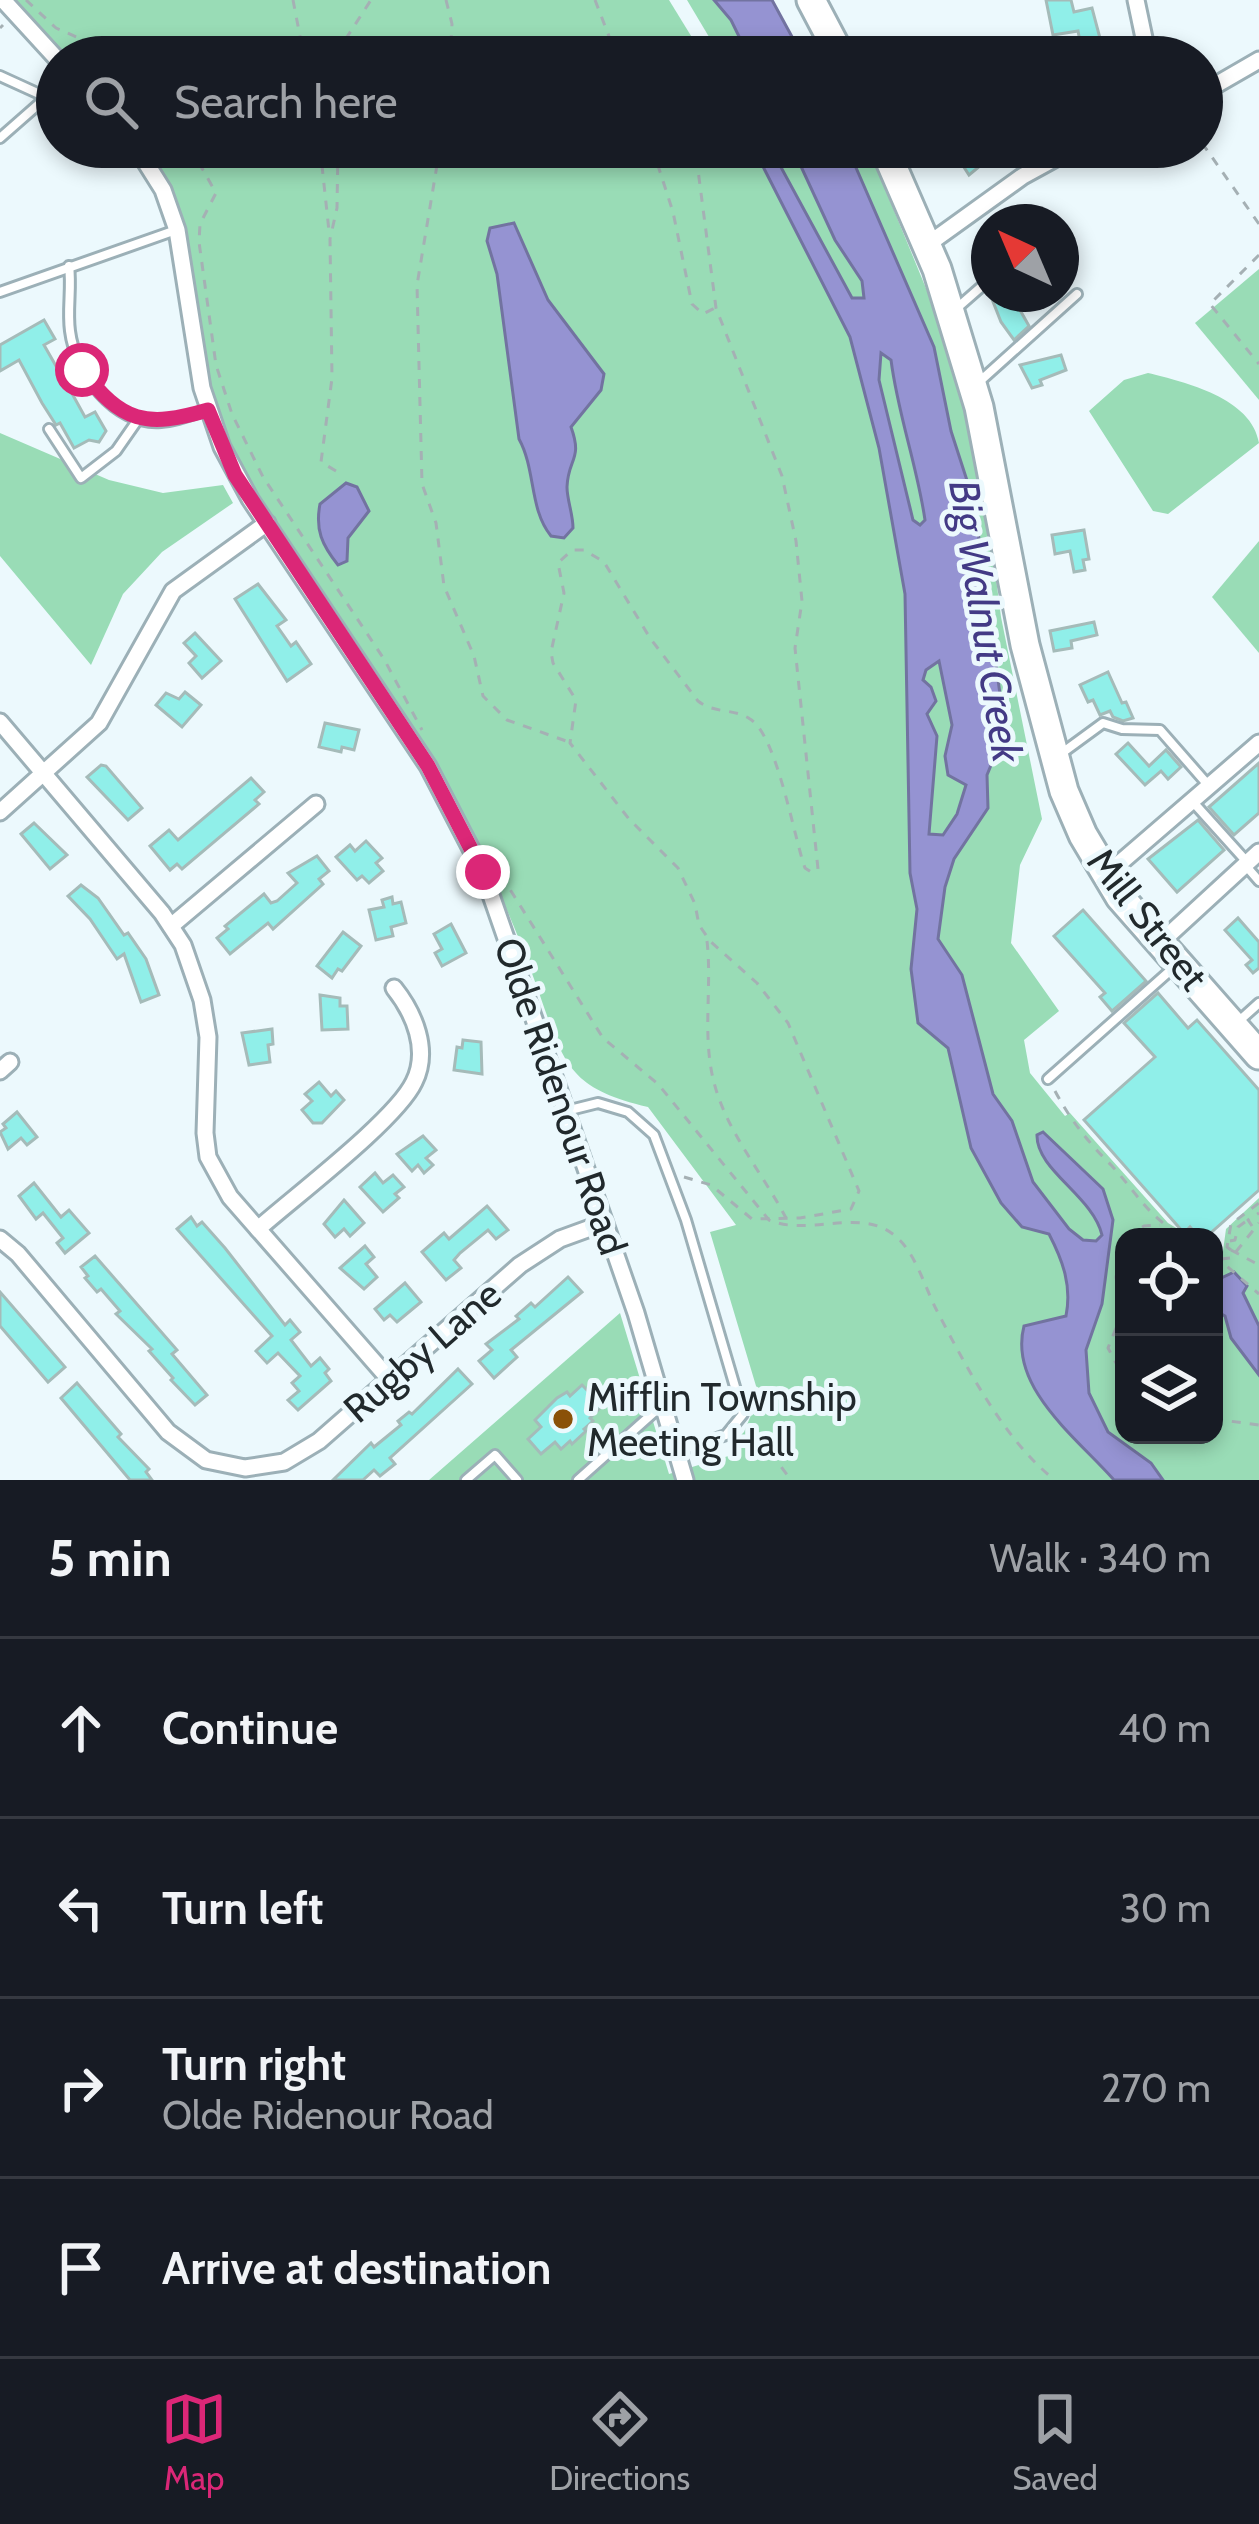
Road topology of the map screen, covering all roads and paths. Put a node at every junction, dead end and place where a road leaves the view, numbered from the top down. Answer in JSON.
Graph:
{"nodes":[{"id":1,"x":3,"y":0,"type":"edge"},
{"id":2,"x":26,"y":0,"type":"edge"},
{"id":3,"x":293,"y":0,"type":"edge"},
{"id":4,"x":371,"y":0,"type":"edge"},
{"id":5,"x":446,"y":0,"type":"edge"},
{"id":6,"x":595,"y":0,"type":"edge"},
{"id":7,"x":811,"y":0,"type":"edge"},
{"id":8,"x":1136,"y":0,"type":"edge"},
{"id":9,"x":36,"y":36,"type":"edge"},
{"id":10,"x":74,"y":36,"type":"edge"},
{"id":11,"x":300,"y":36,"type":"edge"},
{"id":12,"x":348,"y":36,"type":"edge"},
{"id":13,"x":451,"y":36,"type":"edge"},
{"id":14,"x":609,"y":36,"type":"edge"},
{"id":15,"x":830,"y":36,"type":"edge"},
{"id":16,"x":1144,"y":36,"type":"edge"},
{"id":17,"x":1259,"y":60,"type":"edge"},
{"id":18,"x":0,"y":76,"type":"edge"},
{"id":19,"x":1223,"y":81,"type":"edge"},
{"id":20,"x":36,"y":92,"type":"edge"},
{"id":21,"x":36,"y":106,"type":"edge"},
{"id":22,"x":0,"y":138,"type":"edge"},
{"id":23,"x":149,"y":168,"type":"edge"},
{"id":24,"x":202,"y":168,"type":"edge"},
{"id":25,"x":322,"y":168,"type":"edge"},
{"id":26,"x":338,"y":168,"type":"edge"},
{"id":27,"x":436,"y":168,"type":"edge"},
{"id":28,"x":659,"y":168,"type":"edge"},
{"id":29,"x":697,"y":168,"type":"edge"},
{"id":30,"x":893,"y":168,"type":"edge"},
{"id":31,"x":1040,"y":168,"type":"edge"},
{"id":32,"x":1220,"y":168,"type":"edge"},
{"id":33,"x":1259,"y":224,"type":"edge"},
{"id":34,"x":177,"y":230,"type":"junction"},
{"id":35,"x":330,"y":238,"type":"junction"},
{"id":36,"x":928,"y":245,"type":"junction"},
{"id":37,"x":1259,"y":255,"type":"edge"},
{"id":38,"x":69,"y":266,"type":"junction"},
{"id":39,"x":0,"y":292,"type":"edge"},
{"id":40,"x":971,"y":296,"type":"edge"},
{"id":41,"x":716,"y":308,"type":"junction"},
{"id":42,"x":1057,"y":312,"type":"edge"},
{"id":43,"x":951,"y":313,"type":"junction"},
{"id":44,"x":1259,"y":364,"type":"edge"},
{"id":45,"x":973,"y":387,"type":"junction"},
{"id":46,"x":208,"y":410,"type":"junction"},
{"id":47,"x":140,"y":418,"type":"junction"},
{"id":48,"x":49,"y":429,"type":"dead end"},
{"id":49,"x":336,"y":471,"type":"dead end"},
{"id":50,"x":267,"y":524,"type":"junction"},
{"id":51,"x":0,"y":722,"type":"edge"},
{"id":52,"x":427,"y":737,"type":"dead end"},
{"id":53,"x":570,"y":743,"type":"junction"},
{"id":54,"x":1259,"y":743,"type":"edge"},
{"id":55,"x":1056,"y":757,"type":"junction"},
{"id":56,"x":44,"y":774,"type":"junction"},
{"id":57,"x":1210,"y":786,"type":"junction"},
{"id":58,"x":1192,"y":801,"type":"junction"},
{"id":59,"x":316,"y":804,"type":"dead end"},
{"id":60,"x":0,"y":812,"type":"edge"},
{"id":61,"x":1251,"y":860,"type":"edge"},
{"id":62,"x":494,"y":863,"type":"dead end"},
{"id":63,"x":1259,"y":881,"type":"edge"},
{"id":64,"x":1098,"y":884,"type":"junction"},
{"id":65,"x":171,"y":926,"type":"junction"},
{"id":66,"x":706,"y":936,"type":"junction"},
{"id":67,"x":1169,"y":953,"type":"junction"},
{"id":68,"x":394,"y":988,"type":"dead end"},
{"id":69,"x":1259,"y":1003,"type":"edge"},
{"id":70,"x":1234,"y":1027,"type":"junction"},
{"id":71,"x":1259,"y":1055,"type":"edge"},
{"id":72,"x":1048,"y":1079,"type":"joint"},
{"id":73,"x":566,"y":1111,"type":"junction"},
{"id":74,"x":670,"y":1178,"type":"junction"},
{"id":75,"x":1259,"y":1203,"type":"edge"},
{"id":76,"x":1147,"y":1209,"type":"junction"},
{"id":77,"x":1259,"y":1213,"type":"edge"},
{"id":78,"x":787,"y":1219,"type":"junction"},
{"id":79,"x":769,"y":1220,"type":"junction"},
{"id":80,"x":1248,"y":1220,"type":"junction"},
{"id":81,"x":604,"y":1223,"type":"junction"},
{"id":82,"x":1259,"y":1223,"type":"edge"},
{"id":83,"x":1162,"y":1225,"type":"junction"},
{"id":84,"x":1144,"y":1226,"type":"junction"},
{"id":85,"x":258,"y":1228,"type":"junction"},
{"id":86,"x":1141,"y":1228,"type":"edge"},
{"id":87,"x":1168,"y":1228,"type":"edge"},
{"id":88,"x":1253,"y":1228,"type":"junction"},
{"id":89,"x":0,"y":1239,"type":"edge"},
{"id":90,"x":1228,"y":1241,"type":"junction"},
{"id":91,"x":1233,"y":1252,"type":"junction"},
{"id":92,"x":1223,"y":1257,"type":"edge"},
{"id":93,"x":1223,"y":1262,"type":"edge"},
{"id":94,"x":1259,"y":1265,"type":"edge"},
{"id":95,"x":1259,"y":1294,"type":"edge"},
{"id":96,"x":1115,"y":1328,"type":"edge"},
{"id":97,"x":1115,"y":1361,"type":"edge"},
{"id":98,"x":390,"y":1380,"type":"junction"},
{"id":99,"x":664,"y":1403,"type":"junction"},
{"id":100,"x":741,"y":1417,"type":"junction"},
{"id":101,"x":1223,"y":1419,"type":"edge"},
{"id":102,"x":1259,"y":1425,"type":"edge"},
{"id":103,"x":678,"y":1451,"type":"junction"},
{"id":104,"x":237,"y":1473,"type":"edge"},
{"id":105,"x":466,"y":1480,"type":"edge"},
{"id":106,"x":517,"y":1480,"type":"edge"},
{"id":107,"x":578,"y":1480,"type":"edge"},
{"id":108,"x":685,"y":1480,"type":"edge"},
{"id":109,"x":791,"y":1480,"type":"edge"},
{"id":110,"x":1055,"y":1480,"type":"edge"}],
"edges":[{"from":1,"to":9,"type":"street"},
{"from":2,"to":10,"type":"path"},
{"from":3,"to":11,"type":"path"},
{"from":4,"to":12,"type":"path"},
{"from":5,"to":13,"type":"path"},
{"from":6,"to":14,"type":"path"},
{"from":7,"to":15,"type":"highway"},
{"from":8,"to":16,"type":"street"},
{"from":17,"to":19,"type":"street"},
{"from":18,"to":20,"type":"lane"},
{"from":21,"to":22,"type":"lane"},
{"from":23,"to":34,"type":"street","name":"Olde Ridenour Road"},
{"from":24,"to":52,"type":"path"},
{"from":25,"to":35,"type":"path"},
{"from":26,"to":35,"type":"path"},
{"from":27,"to":53,"type":"path"},
{"from":28,"to":41,"type":"path"},
{"from":29,"to":41,"type":"path"},
{"from":30,"to":36,"type":"highway","name":"Mill Street"},
{"from":31,"to":36,"type":"street"},
{"from":32,"to":33,"type":"path"},
{"from":34,"to":38,"type":"lane"},
{"from":34,"to":46,"type":"street","name":"Olde Ridenour Road"},
{"from":35,"to":49,"type":"path"},
{"from":36,"to":43,"type":"highway","name":"Mill Street"},
{"from":37,"to":44,"type":"path"},
{"from":38,"to":39,"type":"lane"},
{"from":38,"to":47,"type":"lane"},
{"from":40,"to":43,"type":"lane"},
{"from":41,"to":53,"type":"path"},
{"from":42,"to":45,"type":"lane"},
{"from":43,"to":45,"type":"highway","name":"Mill Street"},
{"from":45,"to":55,"type":"highway","name":"Mill Street"},
{"from":46,"to":47,"type":"lane"},
{"from":46,"to":50,"type":"street","name":"Olde Ridenour Road"},
{"from":47,"to":48,"type":"lane"},
{"from":50,"to":56,"type":"street"},
{"from":50,"to":73,"type":"street","name":"Olde Ridenour Road"},
{"from":51,"to":56,"type":"street"},
{"from":53,"to":66,"type":"path"},
{"from":54,"to":57,"type":"street"},
{"from":55,"to":57,"type":"lane"},
{"from":55,"to":64,"type":"highway","name":"Mill Street"},
{"from":56,"to":60,"type":"street"},
{"from":56,"to":65,"type":"street"},
{"from":57,"to":58,"type":"street"},
{"from":58,"to":61,"type":"lane"},
{"from":58,"to":64,"type":"street"},
{"from":59,"to":65,"type":"street"},
{"from":61,"to":63,"type":"lane"},
{"from":61,"to":67,"type":"street"},
{"from":62,"to":79,"type":"path"},
{"from":64,"to":67,"type":"highway","name":"Mill Street"},
{"from":65,"to":85,"type":"street"},
{"from":66,"to":78,"type":"path"},
{"from":66,"to":78,"type":"path"},
{"from":67,"to":70,"type":"highway","name":"Mill Street"},
{"from":67,"to":72,"type":"lane"},
{"from":68,"to":85,"type":"street"},
{"from":69,"to":70,"type":"lane"},
{"from":70,"to":71,"type":"highway","name":"Mill Street"},
{"from":72,"to":76,"type":"path"},
{"from":73,"to":74,"type":"lane"},
{"from":73,"to":81,"type":"street","name":"Olde Ridenour Road"},
{"from":74,"to":79,"type":"path"},
{"from":74,"to":100,"type":"lane"},
{"from":75,"to":90,"type":"path"},
{"from":76,"to":83,"type":"path"},
{"from":76,"to":84,"type":"path"},
{"from":77,"to":80,"type":"path"},
{"from":78,"to":79,"type":"path"},
{"from":79,"to":110,"type":"path"},
{"from":80,"to":88,"type":"path"},
{"from":80,"to":90,"type":"path"},
{"from":81,"to":98,"type":"street","name":"Rugby Lane"},
{"from":81,"to":99,"type":"street","name":"Olde Ridenour Road"},
{"from":82,"to":88,"type":"path"},
{"from":83,"to":84,"type":"path"},
{"from":83,"to":87,"type":"path"},
{"from":84,"to":86,"type":"path"},
{"from":85,"to":98,"type":"street"},
{"from":88,"to":91,"type":"path"},
{"from":89,"to":104,"type":"street","name":"Rugby Lane"},
{"from":90,"to":91,"type":"path"},
{"from":91,"to":92,"type":"path"},
{"from":91,"to":94,"type":"path","bridge":true},
{"from":93,"to":95,"type":"path"},
{"from":96,"to":97,"type":"path"},
{"from":98,"to":104,"type":"street","name":"Rugby Lane"},
{"from":99,"to":103,"type":"street","name":"Olde Ridenour Road"},
{"from":99,"to":107,"type":"lane"},
{"from":100,"to":103,"type":"lane"},
{"from":100,"to":109,"type":"path"},
{"from":101,"to":102,"type":"path"},
{"from":103,"to":108,"type":"street","name":"Olde Ridenour Road"},
{"from":105,"to":106,"type":"lane"}]}
